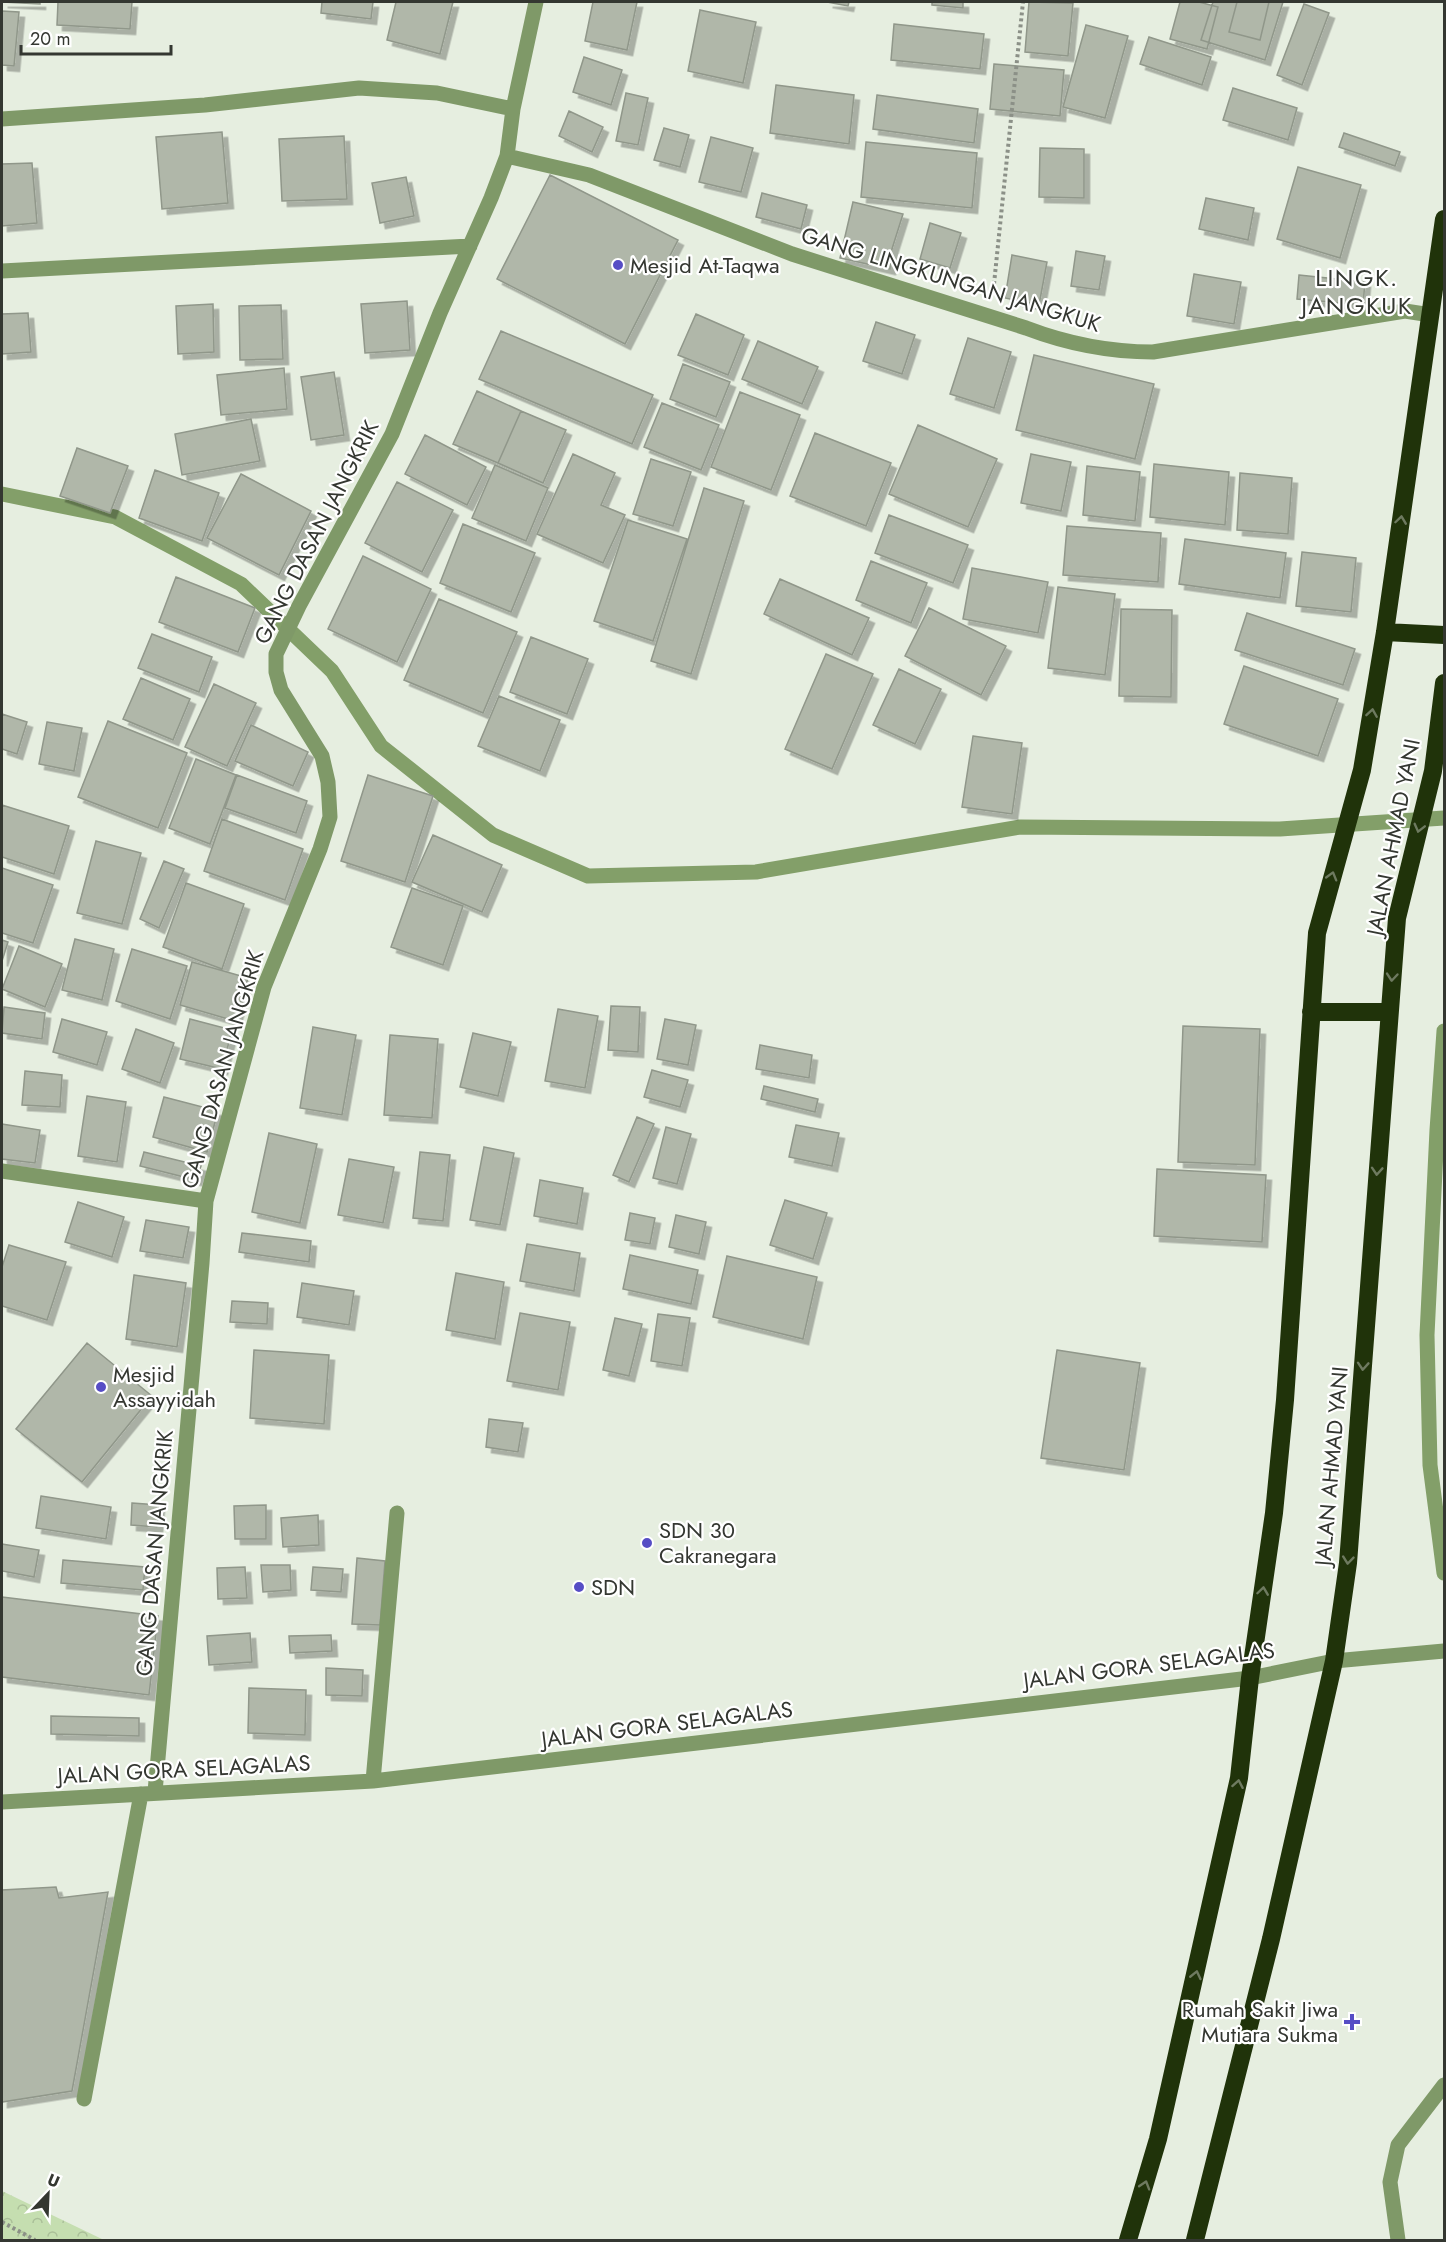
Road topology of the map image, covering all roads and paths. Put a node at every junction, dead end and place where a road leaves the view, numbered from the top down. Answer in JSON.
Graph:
{"nodes":[{"id":1,"x":536,"y":2,"type":"edge"},
{"id":2,"x":1023,"y":2,"type":"edge"},
{"id":3,"x":513,"y":109,"type":"junction"},
{"id":4,"x":2,"y":119,"type":"edge"},
{"id":5,"x":507,"y":156,"type":"junction"},
{"id":6,"x":1444,"y":219,"type":"edge"},
{"id":7,"x":470,"y":246,"type":"junction"},
{"id":8,"x":2,"y":271,"type":"edge"},
{"id":9,"x":1431,"y":315,"type":"junction"},
{"id":10,"x":990,"y":317,"type":"junction"},
{"id":11,"x":1385,"y":632,"type":"junction"},
{"id":12,"x":1444,"y":635,"type":"edge"},
{"id":13,"x":1444,"y":683,"type":"edge"},
{"id":14,"x":1311,"y":1012,"type":"junction"},
{"id":15,"x":1389,"y":1012,"type":"junction"},
{"id":16,"x":2,"y":1171,"type":"edge"},
{"id":17,"x":206,"y":1202,"type":"junction"},
{"id":18,"x":397,"y":1513,"type":"dead end"},
{"id":19,"x":1444,"y":1651,"type":"edge"},
{"id":20,"x":1334,"y":1661,"type":"junction"},
{"id":21,"x":1250,"y":1678,"type":"junction"},
{"id":22,"x":373,"y":1781,"type":"junction"},
{"id":23,"x":148,"y":1793,"type":"junction"},
{"id":24,"x":2,"y":1802,"type":"edge"},
{"id":25,"x":1444,"y":2085,"type":"edge"},
{"id":26,"x":84,"y":2098,"type":"dead end"},
{"id":27,"x":1438,"y":2102,"type":"edge"},
{"id":28,"x":2,"y":2222,"type":"edge"},
{"id":29,"x":35,"y":2241,"type":"edge"},
{"id":30,"x":1128,"y":2241,"type":"edge"},
{"id":31,"x":1195,"y":2241,"type":"edge"},
{"id":32,"x":1398,"y":2241,"type":"edge"}],
"edges":[{"from":1,"to":3,"type":"street","name":"GANG DASAN JANGKRIK"},
{"from":2,"to":10,"type":"path"},
{"from":3,"to":4,"type":"street"},
{"from":3,"to":5,"type":"street","name":"GANG DASAN JANGKRIK"},
{"from":5,"to":7,"type":"street","name":"GANG DASAN JANGKRIK"},
{"from":5,"to":10,"type":"street","name":"GANG LINGKUNGAN JANGKUK"},
{"from":6,"to":9,"type":"highway"},
{"from":7,"to":8,"type":"street"},
{"from":7,"to":17,"type":"street","name":"GANG DASAN JANGKRIK"},
{"from":9,"to":10,"type":"street","name":"GANG LINGKUNGAN JANGKUK"},
{"from":11,"to":9,"type":"highway","one_way":true},
{"from":11,"to":12,"type":"highway"},
{"from":14,"to":11,"type":"highway","one_way":true},
{"from":13,"to":15,"type":"highway","name":"JALAN AHMAD YANI","one_way":true},
{"from":14,"to":15,"type":"highway"},
{"from":21,"to":14,"type":"highway","one_way":true},
{"from":15,"to":20,"type":"highway","name":"JALAN AHMAD YANI","one_way":true},
{"from":16,"to":17,"type":"street"},
{"from":17,"to":23,"type":"street","name":"GANG DASAN JANGKRIK"},
{"from":18,"to":22,"type":"street"},
{"from":19,"to":20,"type":"street","name":"JALAN GORA SELAGALAS"},
{"from":20,"to":21,"type":"street","name":"JALAN GORA SELAGALAS"},
{"from":20,"to":31,"type":"highway","name":"JALAN AHMAD YANI"},
{"from":21,"to":22,"type":"street","name":"JALAN GORA SELAGALAS"},
{"from":30,"to":21,"type":"highway","one_way":true},
{"from":22,"to":23,"type":"street","name":"JALAN GORA SELAGALAS"},
{"from":23,"to":24,"type":"street","name":"JALAN GORA SELAGALAS"},
{"from":23,"to":26,"type":"street","name":"GANG DASAN JANGKRIK"},
{"from":25,"to":27,"type":"street"},
{"from":27,"to":32,"type":"street"},
{"from":28,"to":29,"type":"path"}]}
